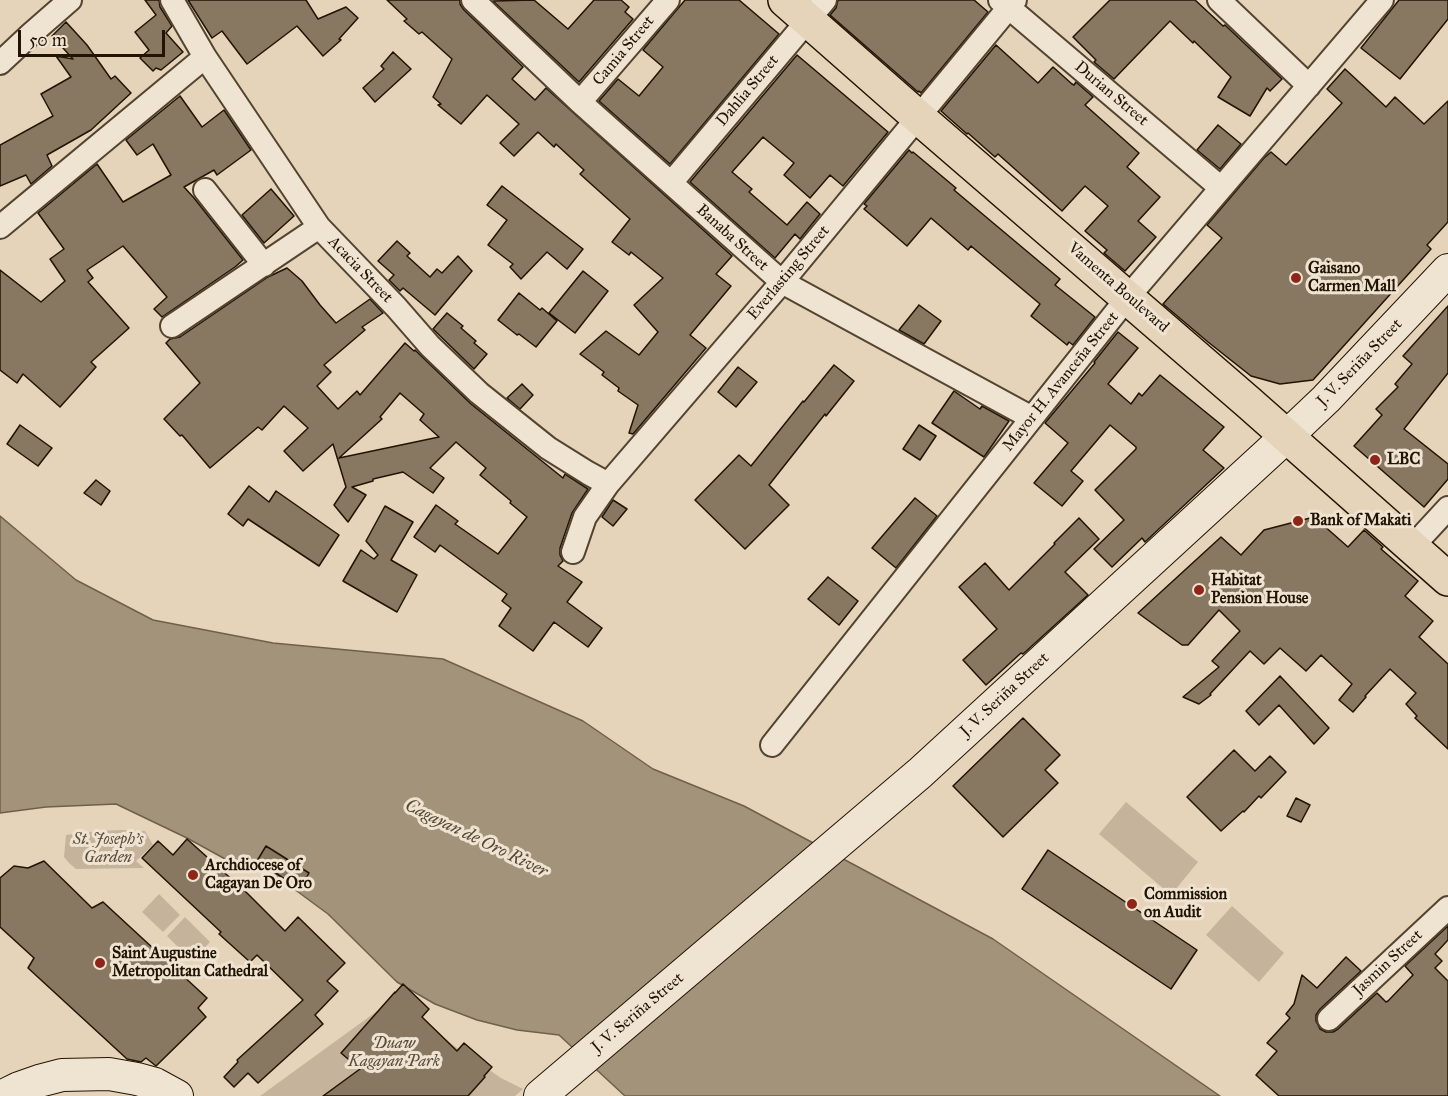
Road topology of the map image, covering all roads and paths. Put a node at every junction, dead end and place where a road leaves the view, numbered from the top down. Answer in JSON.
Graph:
{"nodes":[{"id":1,"x":70,"y":0,"type":"edge"},
{"id":2,"x":172,"y":0,"type":"edge"},
{"id":3,"x":668,"y":0,"type":"edge"},
{"id":4,"x":1219,"y":0,"type":"edge"},
{"id":5,"x":1382,"y":0,"type":"edge"},
{"id":6,"x":478,"y":2,"type":"edge"},
{"id":7,"x":1008,"y":2,"type":"edge"},
{"id":8,"x":806,"y":7,"type":"edge"},
{"id":9,"x":205,"y":57,"type":"junction"},
{"id":10,"x":0,"y":63,"type":"edge"},
{"id":11,"x":1309,"y":86,"type":"junction"},
{"id":12,"x":580,"y":102,"type":"junction"},
{"id":13,"x":918,"y":117,"type":"junction"},
{"id":14,"x":671,"y":183,"type":"junction"},
{"id":15,"x":1221,"y":188,"type":"junction"},
{"id":16,"x":205,"y":190,"type":"dead end"},
{"id":17,"x":0,"y":226,"type":"edge"},
{"id":18,"x":319,"y":227,"type":"junction"},
{"id":19,"x":264,"y":265,"type":"junction"},
{"id":20,"x":1448,"y":270,"type":"edge"},
{"id":21,"x":782,"y":282,"type":"junction"},
{"id":22,"x":1128,"y":297,"type":"junction"},
{"id":23,"x":172,"y":326,"type":"dead end"},
{"id":24,"x":1032,"y":418,"type":"junction"},
{"id":25,"x":1287,"y":436,"type":"junction"},
{"id":26,"x":608,"y":484,"type":"junction"},
{"id":27,"x":1448,"y":508,"type":"edge"},
{"id":28,"x":1412,"y":547,"type":"junction"},
{"id":29,"x":573,"y":552,"type":"dead end"},
{"id":30,"x":1448,"y":579,"type":"edge"},
{"id":31,"x":772,"y":745,"type":"dead end"},
{"id":32,"x":1448,"y":908,"type":"edge"},
{"id":33,"x":1329,"y":1019,"type":"dead end"},
{"id":34,"x":3,"y":1096,"type":"edge"},
{"id":35,"x":177,"y":1096,"type":"edge"},
{"id":36,"x":540,"y":1096,"type":"edge"}],
"edges":[{"from":1,"to":10,"type":"street"},
{"from":2,"to":9,"type":"street","name":"Acacia Street"},
{"from":3,"to":12,"type":"street","name":"Camia Street"},
{"from":4,"to":11,"type":"street"},
{"from":5,"to":11,"type":"street","name":"Mayor H. Avanceña Street"},
{"from":6,"to":12,"type":"street","name":"Banaba Street"},
{"from":7,"to":13,"type":"street","name":"Everlasting Street"},
{"from":7,"to":15,"type":"street","name":"Durian Street"},
{"from":8,"to":13,"type":"main road","name":"Vamenta Boulevard"},
{"from":8,"to":14,"type":"street","name":"Dahlia Street"},
{"from":9,"to":17,"type":"street"},
{"from":9,"to":18,"type":"street","name":"Acacia Street"},
{"from":11,"to":15,"type":"street","name":"Mayor H. Avanceña Street"},
{"from":12,"to":14,"type":"street","name":"Banaba Street"},
{"from":13,"to":21,"type":"street","name":"Everlasting Street"},
{"from":13,"to":22,"type":"main road","name":"Vamenta Boulevard"},
{"from":14,"to":21,"type":"street","name":"Banaba Street"},
{"from":15,"to":22,"type":"street","name":"Mayor H. Avanceña Street"},
{"from":16,"to":19,"type":"street"},
{"from":18,"to":19,"type":"street"},
{"from":18,"to":26,"type":"street","name":"Acacia Street"},
{"from":19,"to":23,"type":"street"},
{"from":20,"to":25,"type":"main road","name":"J. V. Seriña Street"},
{"from":21,"to":24,"type":"street","name":"Banaba Street"},
{"from":21,"to":26,"type":"street","name":"Everlasting Street"},
{"from":22,"to":24,"type":"street","name":"Mayor H. Avanceña Street"},
{"from":22,"to":25,"type":"main road","name":"Vamenta Boulevard"},
{"from":24,"to":31,"type":"street","name":"Mayor H. Avanceña Street"},
{"from":25,"to":28,"type":"main road","name":"Vamenta Boulevard"},
{"from":25,"to":36,"type":"main road","name":"J. V. Seriña Street"},
{"from":26,"to":29,"type":"street","name":"Everlasting Street"},
{"from":27,"to":28,"type":"street"},
{"from":28,"to":30,"type":"main road","name":"Vamenta Boulevard"},
{"from":32,"to":33,"type":"street","name":"Jasmin Street"},
{"from":34,"to":35,"type":"main road"}]}
